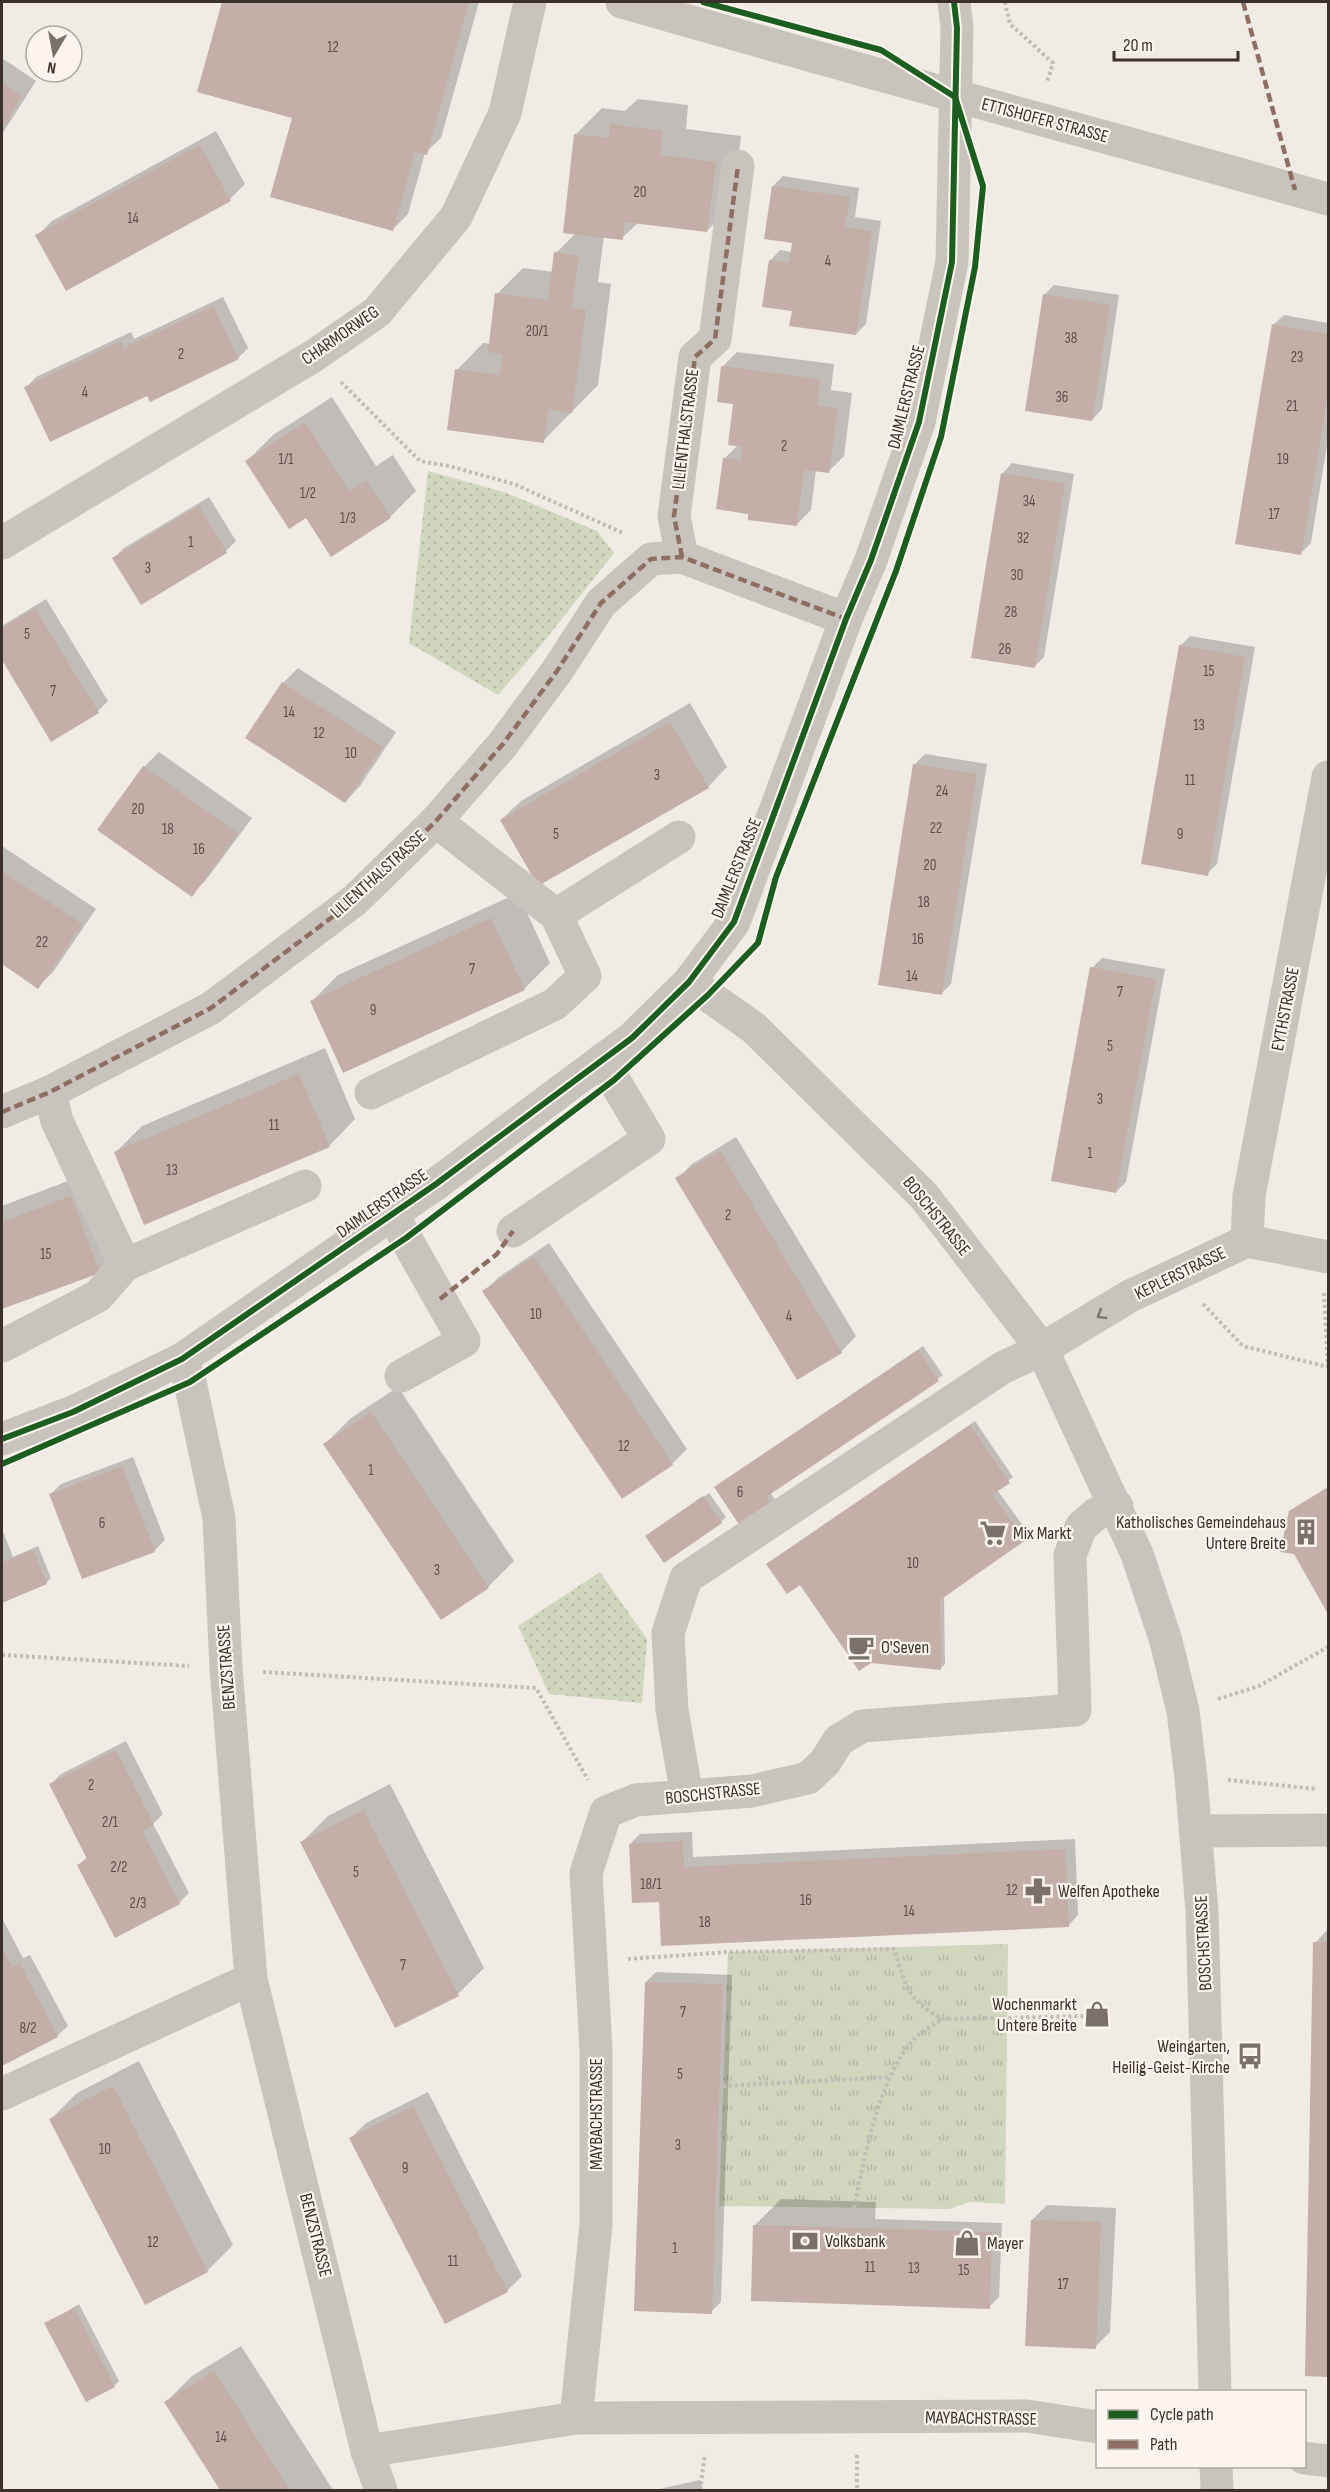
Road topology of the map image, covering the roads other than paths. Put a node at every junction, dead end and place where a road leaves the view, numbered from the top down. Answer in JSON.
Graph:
{"nodes":[{"id":1,"x":530,"y":2,"type":"edge"},
{"id":2,"x":622,"y":2,"type":"edge"},
{"id":3,"x":954,"y":2,"type":"edge"},
{"id":4,"x":954,"y":97,"type":"junction"},
{"id":5,"x":738,"y":166,"type":"dead end"},
{"id":6,"x":1329,"y":199,"type":"edge"},
{"id":7,"x":2,"y":543,"type":"edge"},
{"id":8,"x":666,"y":558,"type":"junction"},
{"id":9,"x":846,"y":619,"type":"junction"},
{"id":10,"x":1329,"y":777,"type":"edge"},
{"id":11,"x":436,"y":821,"type":"junction"},
{"id":12,"x":679,"y":837,"type":"dead end"},
{"id":13,"x":556,"y":915,"type":"junction"},
{"id":14,"x":689,"y":982,"type":"junction"},
{"id":15,"x":602,"y":1060,"type":"junction"},
{"id":16,"x":50,"y":1092,"type":"junction"},
{"id":17,"x":371,"y":1093,"type":"dead end"},
{"id":18,"x":2,"y":1112,"type":"edge"},
{"id":19,"x":305,"y":1186,"type":"dead end"},
{"id":20,"x":392,"y":1214,"type":"junction"},
{"id":21,"x":513,"y":1231,"type":"dead end"},
{"id":22,"x":1246,"y":1241,"type":"junction"},
{"id":23,"x":1325,"y":1257,"type":"edge"},
{"id":24,"x":125,"y":1265,"type":"junction"},
{"id":25,"x":2,"y":1346,"type":"edge"},
{"id":26,"x":1042,"y":1349,"type":"junction"},
{"id":27,"x":182,"y":1359,"type":"junction"},
{"id":28,"x":401,"y":1376,"type":"dead end"},
{"id":29,"x":2,"y":1439,"type":"edge"},
{"id":30,"x":1117,"y":1506,"type":"junction"},
{"id":31,"x":687,"y":1796,"type":"junction"},
{"id":32,"x":606,"y":1812,"type":"joint"},
{"id":33,"x":1329,"y":1830,"type":"edge"},
{"id":34,"x":1196,"y":1831,"type":"junction"},
{"id":35,"x":251,"y":1979,"type":"junction"},
{"id":36,"x":2,"y":2094,"type":"edge"},
{"id":37,"x":1215,"y":2390,"type":"edge"},
{"id":38,"x":576,"y":2418,"type":"junction"},
{"id":39,"x":1096,"y":2427,"type":"edge"},
{"id":40,"x":368,"y":2451,"type":"junction"},
{"id":41,"x":1306,"y":2458,"type":"edge"},
{"id":42,"x":1329,"y":2461,"type":"edge"},
{"id":43,"x":1216,"y":2468,"type":"edge"},
{"id":44,"x":381,"y":2490,"type":"edge"},
{"id":45,"x":1217,"y":2490,"type":"edge"}],
"edges":[{"from":1,"to":7,"type":"street","name":"CHARMORWEG"},
{"from":2,"to":4,"type":"street","name":"ETTISHOFER STRASSE"},
{"from":3,"to":4,"type":"street","name":"DAIMLERSTRASSE"},
{"from":4,"to":6,"type":"street","name":"ETTISHOFER STRASSE"},
{"from":4,"to":9,"type":"street","name":"DAIMLERSTRASSE"},
{"from":5,"to":8,"type":"street","name":"LILIENTHALSTRASSE"},
{"from":8,"to":9,"type":"street"},
{"from":8,"to":11,"type":"street","name":"LILIENTHALSTRASSE"},
{"from":9,"to":14,"type":"street","name":"DAIMLERSTRASSE"},
{"from":10,"to":22,"type":"street","name":"EYTHSTRASSE"},
{"from":11,"to":13,"type":"street"},
{"from":11,"to":16,"type":"street","name":"LILIENTHALSTRASSE"},
{"from":12,"to":13,"type":"street"},
{"from":13,"to":17,"type":"street"},
{"from":14,"to":15,"type":"street","name":"DAIMLERSTRASSE"},
{"from":14,"to":26,"type":"street","name":"BOSCHSTRASSE"},
{"from":15,"to":20,"type":"street","name":"DAIMLERSTRASSE"},
{"from":15,"to":21,"type":"street"},
{"from":16,"to":18,"type":"street","name":"LILIENTHALSTRASSE"},
{"from":16,"to":24,"type":"street"},
{"from":19,"to":24,"type":"street"},
{"from":20,"to":27,"type":"street","name":"DAIMLERSTRASSE"},
{"from":20,"to":28,"type":"street"},
{"from":22,"to":23,"type":"street","name":"KEPLERSTRASSE"},
{"from":22,"to":26,"type":"street","name":"KEPLERSTRASSE","one_way":true},
{"from":24,"to":25,"type":"street"},
{"from":26,"to":30,"type":"street","name":"BOSCHSTRASSE"},
{"from":26,"to":31,"type":"street","name":"KEPLERSTRASSE"},
{"from":27,"to":29,"type":"street","name":"DAIMLERSTRASSE"},
{"from":27,"to":35,"type":"street","name":"BENZSTRASSE"},
{"from":30,"to":31,"type":"street","name":"BOSCHSTRASSE"},
{"from":30,"to":34,"type":"street","name":"BOSCHSTRASSE"},
{"from":31,"to":32,"type":"street","name":"BOSCHSTRASSE"},
{"from":32,"to":38,"type":"street","name":"MAYBACHSTRASSE"},
{"from":33,"to":34,"type":"street"},
{"from":34,"to":37,"type":"street","name":"BOSCHSTRASSE"},
{"from":35,"to":36,"type":"street"},
{"from":35,"to":40,"type":"street","name":"BENZSTRASSE"},
{"from":38,"to":39,"type":"street","name":"MAYBACHSTRASSE"},
{"from":38,"to":40,"type":"street","name":"MAYBACHSTRASSE"},
{"from":40,"to":44,"type":"street","name":"BENZSTRASSE"},
{"from":41,"to":42,"type":"street"},
{"from":43,"to":45,"type":"street"}]}
